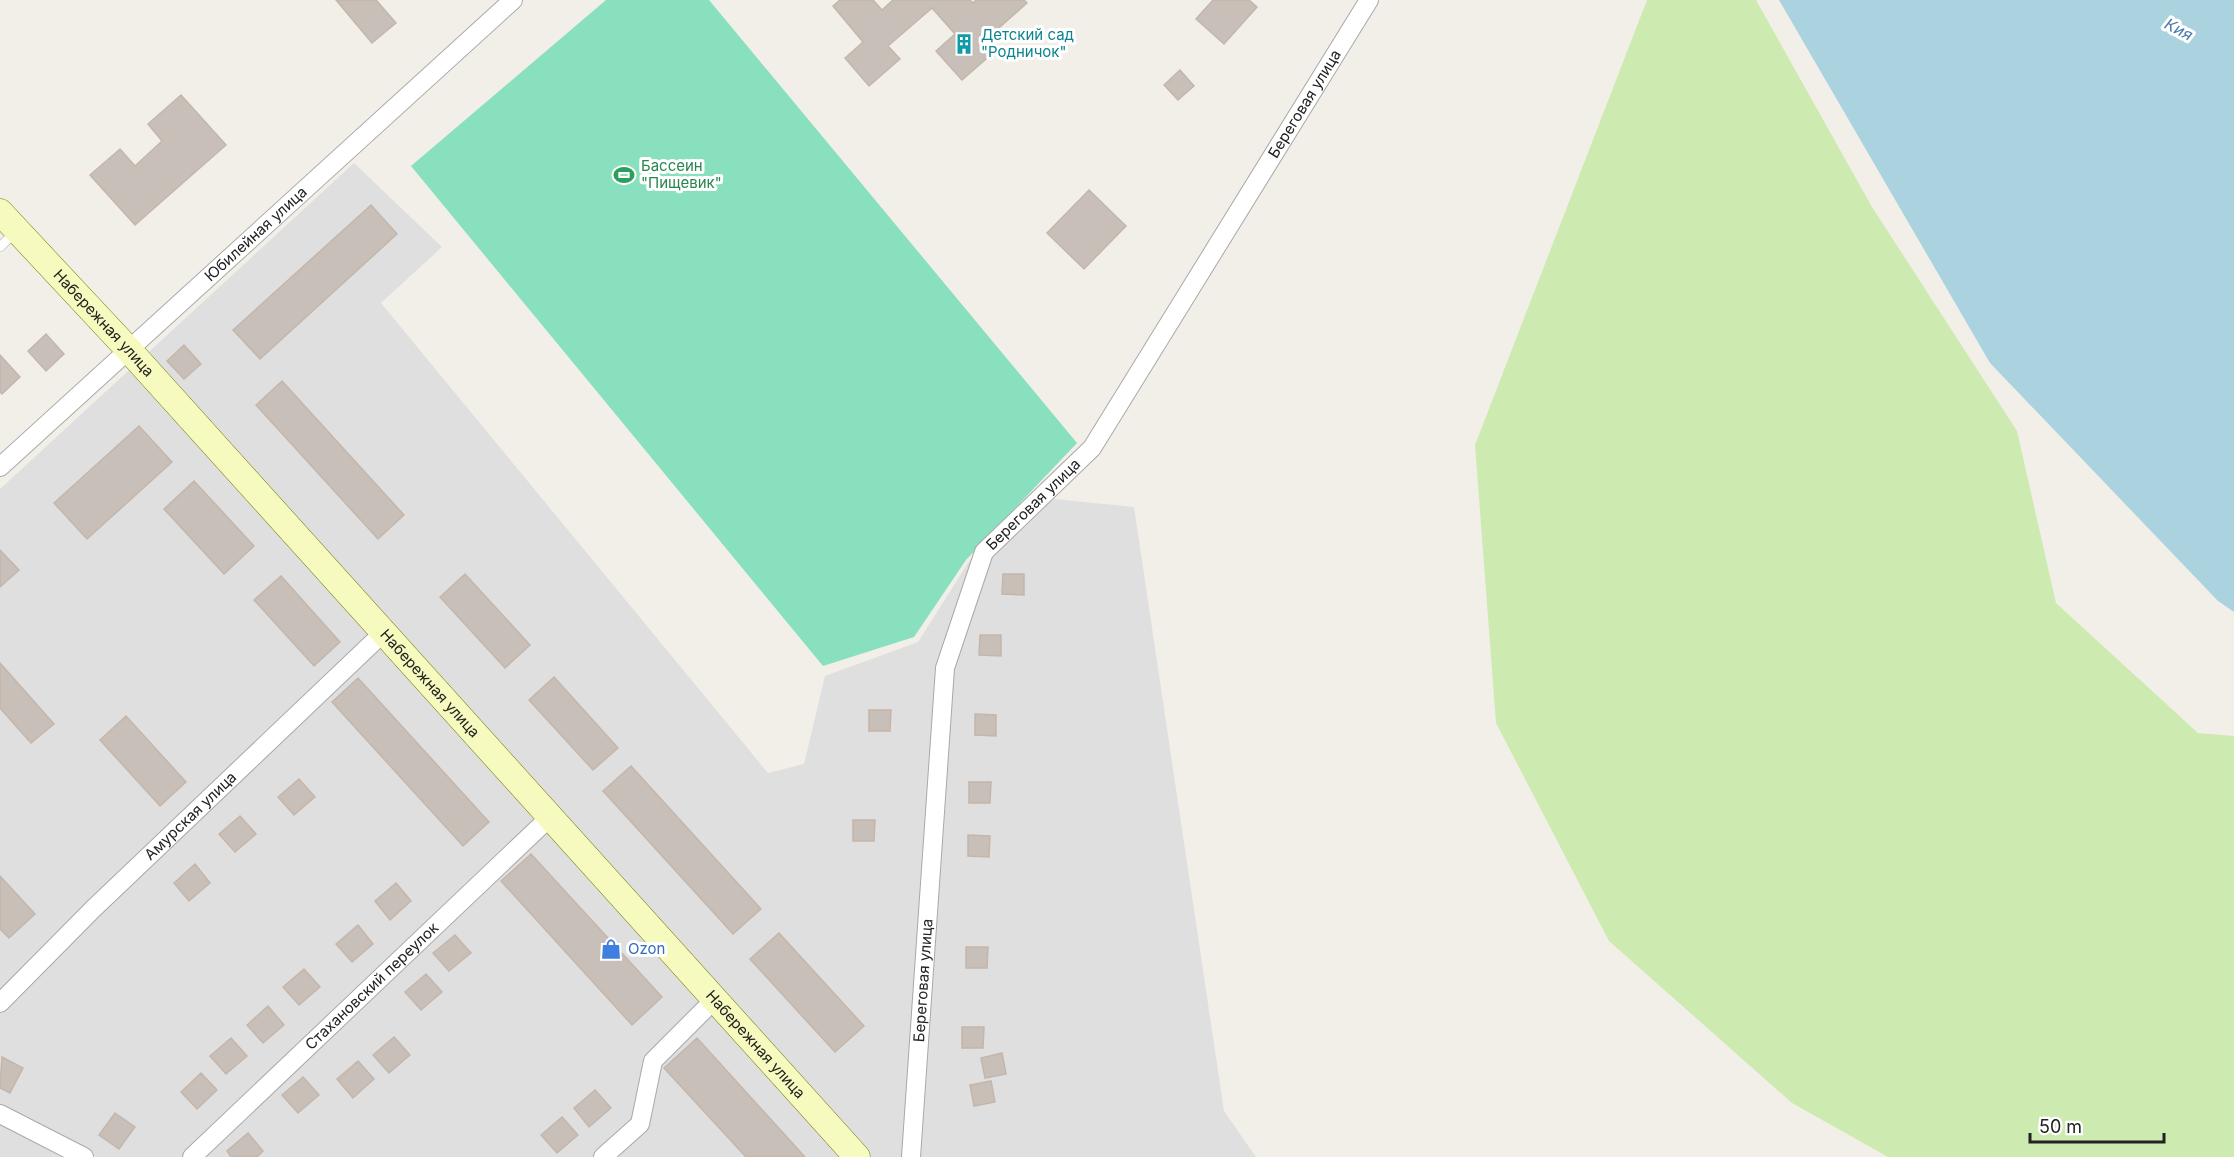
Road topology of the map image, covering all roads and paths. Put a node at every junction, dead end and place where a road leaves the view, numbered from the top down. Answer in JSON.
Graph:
{"nodes":[{"id":1,"x":513,"y":0,"type":"edge"},
{"id":2,"x":1369,"y":0,"type":"edge"},
{"id":3,"x":6,"y":230,"type":"edge"},
{"id":4,"x":128,"y":349,"type":"junction"},
{"id":5,"x":0,"y":467,"type":"edge"},
{"id":6,"x":384,"y":632,"type":"junction"},
{"id":7,"x":550,"y":817,"type":"junction"},
{"id":8,"x":715,"y":999,"type":"junction"},
{"id":9,"x":0,"y":1003,"type":"edge"},
{"id":10,"x":0,"y":1114,"type":"edge"},
{"id":11,"x":84,"y":1157,"type":"edge"},
{"id":12,"x":192,"y":1157,"type":"edge"},
{"id":13,"x":603,"y":1157,"type":"edge"},
{"id":14,"x":857,"y":1157,"type":"edge"},
{"id":15,"x":911,"y":1157,"type":"edge"}],
"edges":[{"from":1,"to":4,"type":"street","name":"Юбилейная улица"},
{"from":2,"to":15,"type":"street","name":"Береговая улица"},
{"from":3,"to":4,"type":"street","name":"Набережная улица"},
{"from":4,"to":5,"type":"street","name":"Юбилейная улица"},
{"from":4,"to":6,"type":"street","name":"Набережная улица"},
{"from":6,"to":7,"type":"street","name":"Набережная улица"},
{"from":6,"to":9,"type":"street","name":"Амурская улица"},
{"from":7,"to":8,"type":"street","name":"Набережная улица"},
{"from":7,"to":12,"type":"street","name":"Стахановский переулок"},
{"from":8,"to":13,"type":"street"},
{"from":8,"to":14,"type":"street","name":"Набережная улица"},
{"from":10,"to":11,"type":"street"}]}
